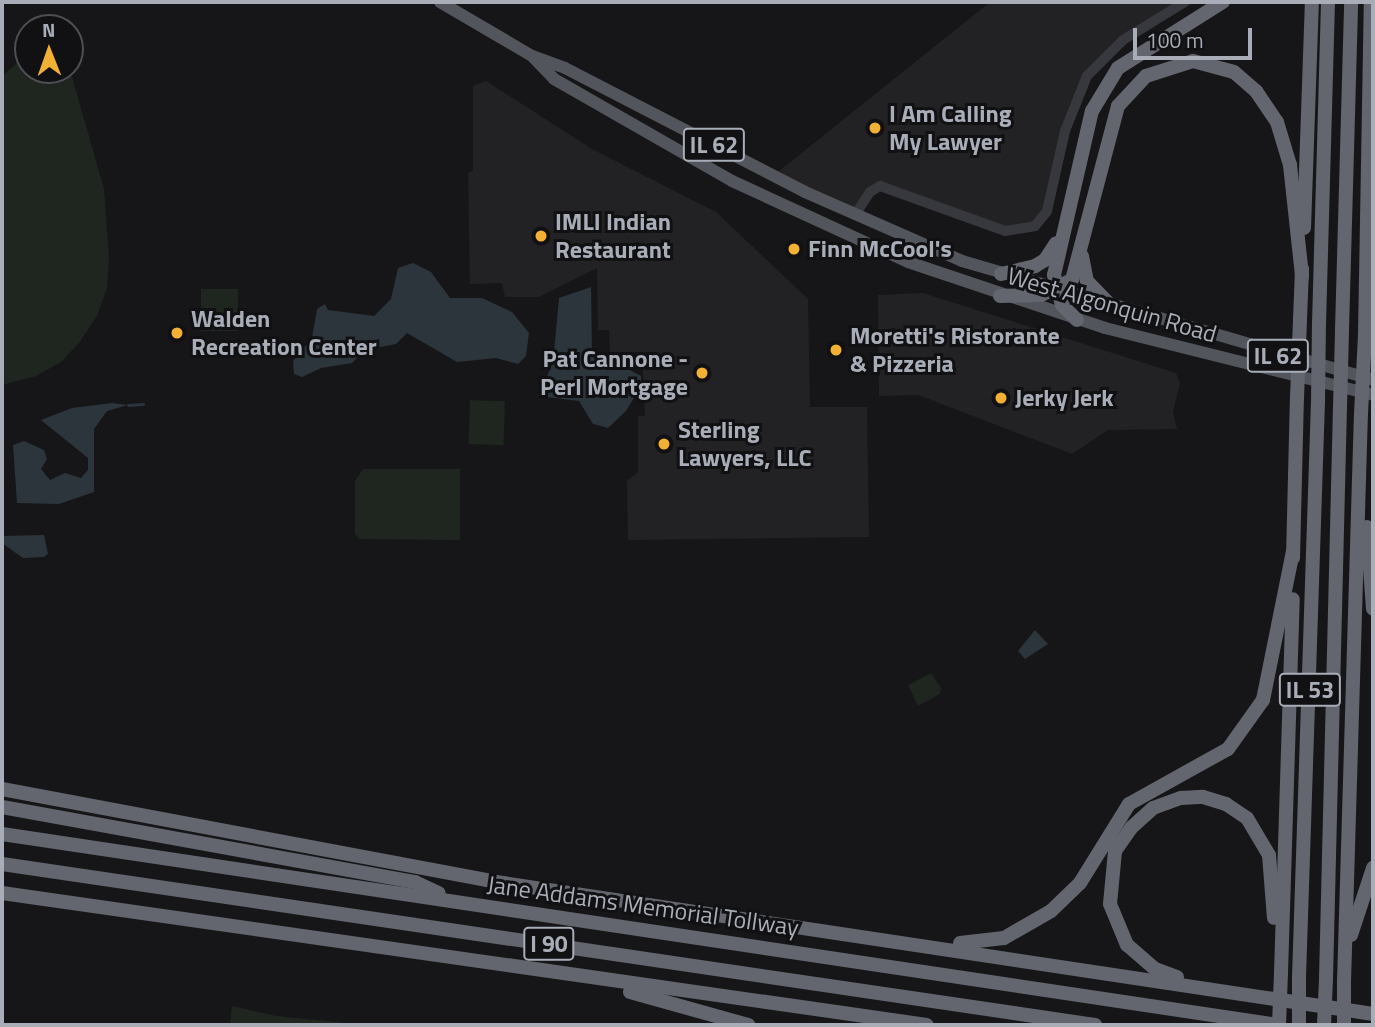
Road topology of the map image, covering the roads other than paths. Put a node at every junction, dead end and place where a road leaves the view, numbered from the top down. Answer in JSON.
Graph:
{"nodes":[{"id":1,"x":440,"y":2,"type":"edge"},
{"id":2,"x":1185,"y":2,"type":"edge"},
{"id":3,"x":1223,"y":2,"type":"edge"},
{"id":4,"x":1311,"y":2,"type":"edge"},
{"id":5,"x":1328,"y":2,"type":"edge"},
{"id":6,"x":1351,"y":2,"type":"edge"},
{"id":7,"x":1371,"y":2,"type":"edge"},
{"id":8,"x":532,"y":56,"type":"junction"},
{"id":9,"x":855,"y":215,"type":"junction"},
{"id":10,"x":1067,"y":215,"type":"junction"},
{"id":11,"x":1081,"y":251,"type":"junction"},
{"id":12,"x":1001,"y":274,"type":"junction"},
{"id":13,"x":1302,"y":276,"type":"junction"},
{"id":14,"x":1373,"y":288,"type":"edge"},
{"id":15,"x":1056,"y":291,"type":"junction"},
{"id":16,"x":1000,"y":296,"type":"junction"},
{"id":17,"x":1112,"y":307,"type":"junction"},
{"id":18,"x":1077,"y":320,"type":"junction"},
{"id":19,"x":1365,"y":335,"type":"junction"},
{"id":20,"x":1373,"y":380,"type":"edge"},
{"id":21,"x":1373,"y":396,"type":"edge"},
{"id":22,"x":1359,"y":471,"type":"junction"},
{"id":23,"x":1293,"y":551,"type":"junction"},
{"id":24,"x":1373,"y":608,"type":"edge"},
{"id":25,"x":2,"y":789,"type":"edge"},
{"id":26,"x":2,"y":807,"type":"edge"},
{"id":27,"x":2,"y":834,"type":"edge"},
{"id":28,"x":2,"y":863,"type":"edge"},
{"id":29,"x":1373,"y":868,"type":"edge"},
{"id":30,"x":2,"y":893,"type":"edge"},
{"id":31,"x":457,"y":901,"type":"junction"},
{"id":32,"x":798,"y":928,"type":"junction"},
{"id":33,"x":1346,"y":949,"type":"junction"},
{"id":34,"x":415,"y":950,"type":"junction"},
{"id":35,"x":1281,"y":970,"type":"junction"},
{"id":36,"x":1228,"y":993,"type":"junction"},
{"id":37,"x":1370,"y":1013,"type":"edge"},
{"id":38,"x":748,"y":1025,"type":"edge"},
{"id":39,"x":927,"y":1025,"type":"edge"},
{"id":40,"x":1095,"y":1025,"type":"edge"},
{"id":41,"x":1279,"y":1025,"type":"edge"},
{"id":42,"x":1299,"y":1025,"type":"edge"},
{"id":43,"x":1324,"y":1025,"type":"edge"},
{"id":44,"x":1344,"y":1025,"type":"edge"}],
"edges":[{"from":1,"to":8,"type":"main road","number":"IL 62"},
{"from":2,"to":9,"type":"street"},
{"from":3,"to":10,"type":"highway"},
{"from":4,"to":13,"type":"highway","number":"IL 53"},
{"from":5,"to":42,"type":"highway","number":"IL 53","bridge":true},
{"from":6,"to":43,"type":"highway","number":"IL 53","bridge":true},
{"from":7,"to":19,"type":"highway","number":"IL 53"},
{"from":8,"to":9,"type":"main road","number":"IL 62"},
{"from":8,"to":16,"type":"main road","name":"West Algonquin Road","number":"IL 62"},
{"from":9,"to":12,"type":"main road","name":"West Algonquin Road","number":"IL 62"},
{"from":10,"to":12,"type":"highway"},
{"from":10,"to":15,"type":"highway"},
{"from":11,"to":13,"type":"highway"},
{"from":11,"to":15,"type":"highway"},
{"from":11,"to":17,"type":"highway"},
{"from":12,"to":15,"type":"main road","name":"West Algonquin Road","number":"IL 62"},
{"from":13,"to":23,"type":"highway","number":"IL 53","bridge":true},
{"from":14,"to":19,"type":"highway"},
{"from":15,"to":16,"type":"highway"},
{"from":15,"to":17,"type":"main road","name":"West Algonquin Road","number":"IL 62"},
{"from":15,"to":18,"type":"highway"},
{"from":16,"to":18,"type":"main road","name":"West Algonquin Road","number":"IL 62"},
{"from":17,"to":20,"type":"main road","name":"West Algonquin Road","number":"IL 62"},
{"from":18,"to":21,"type":"main road","name":"West Algonquin Road","number":"IL 62"},
{"from":19,"to":22,"type":"highway","number":"IL 53","bridge":true},
{"from":22,"to":24,"type":"highway"},
{"from":22,"to":33,"type":"highway","number":"IL 53"},
{"from":23,"to":32,"type":"highway"},
{"from":23,"to":35,"type":"highway","number":"IL 53"},
{"from":25,"to":32,"type":"highway"},
{"from":26,"to":31,"type":"highway"},
{"from":27,"to":31,"type":"highway","name":"Jane Addams Memorial Tollway","number":"I 90"},
{"from":28,"to":40,"type":"highway","name":"Jane Addams Memorial Tollway","number":"I 90"},
{"from":29,"to":33,"type":"highway"},
{"from":30,"to":34,"type":"highway"},
{"from":31,"to":41,"type":"highway","name":"Jane Addams Memorial Tollway","number":"I 90"},
{"from":32,"to":36,"type":"highway"},
{"from":33,"to":44,"type":"highway","bridge":true},
{"from":34,"to":38,"type":"highway"},
{"from":34,"to":39,"type":"highway"},
{"from":35,"to":36,"type":"highway"},
{"from":35,"to":41,"type":"highway","bridge":true},
{"from":36,"to":37,"type":"highway"}]}
